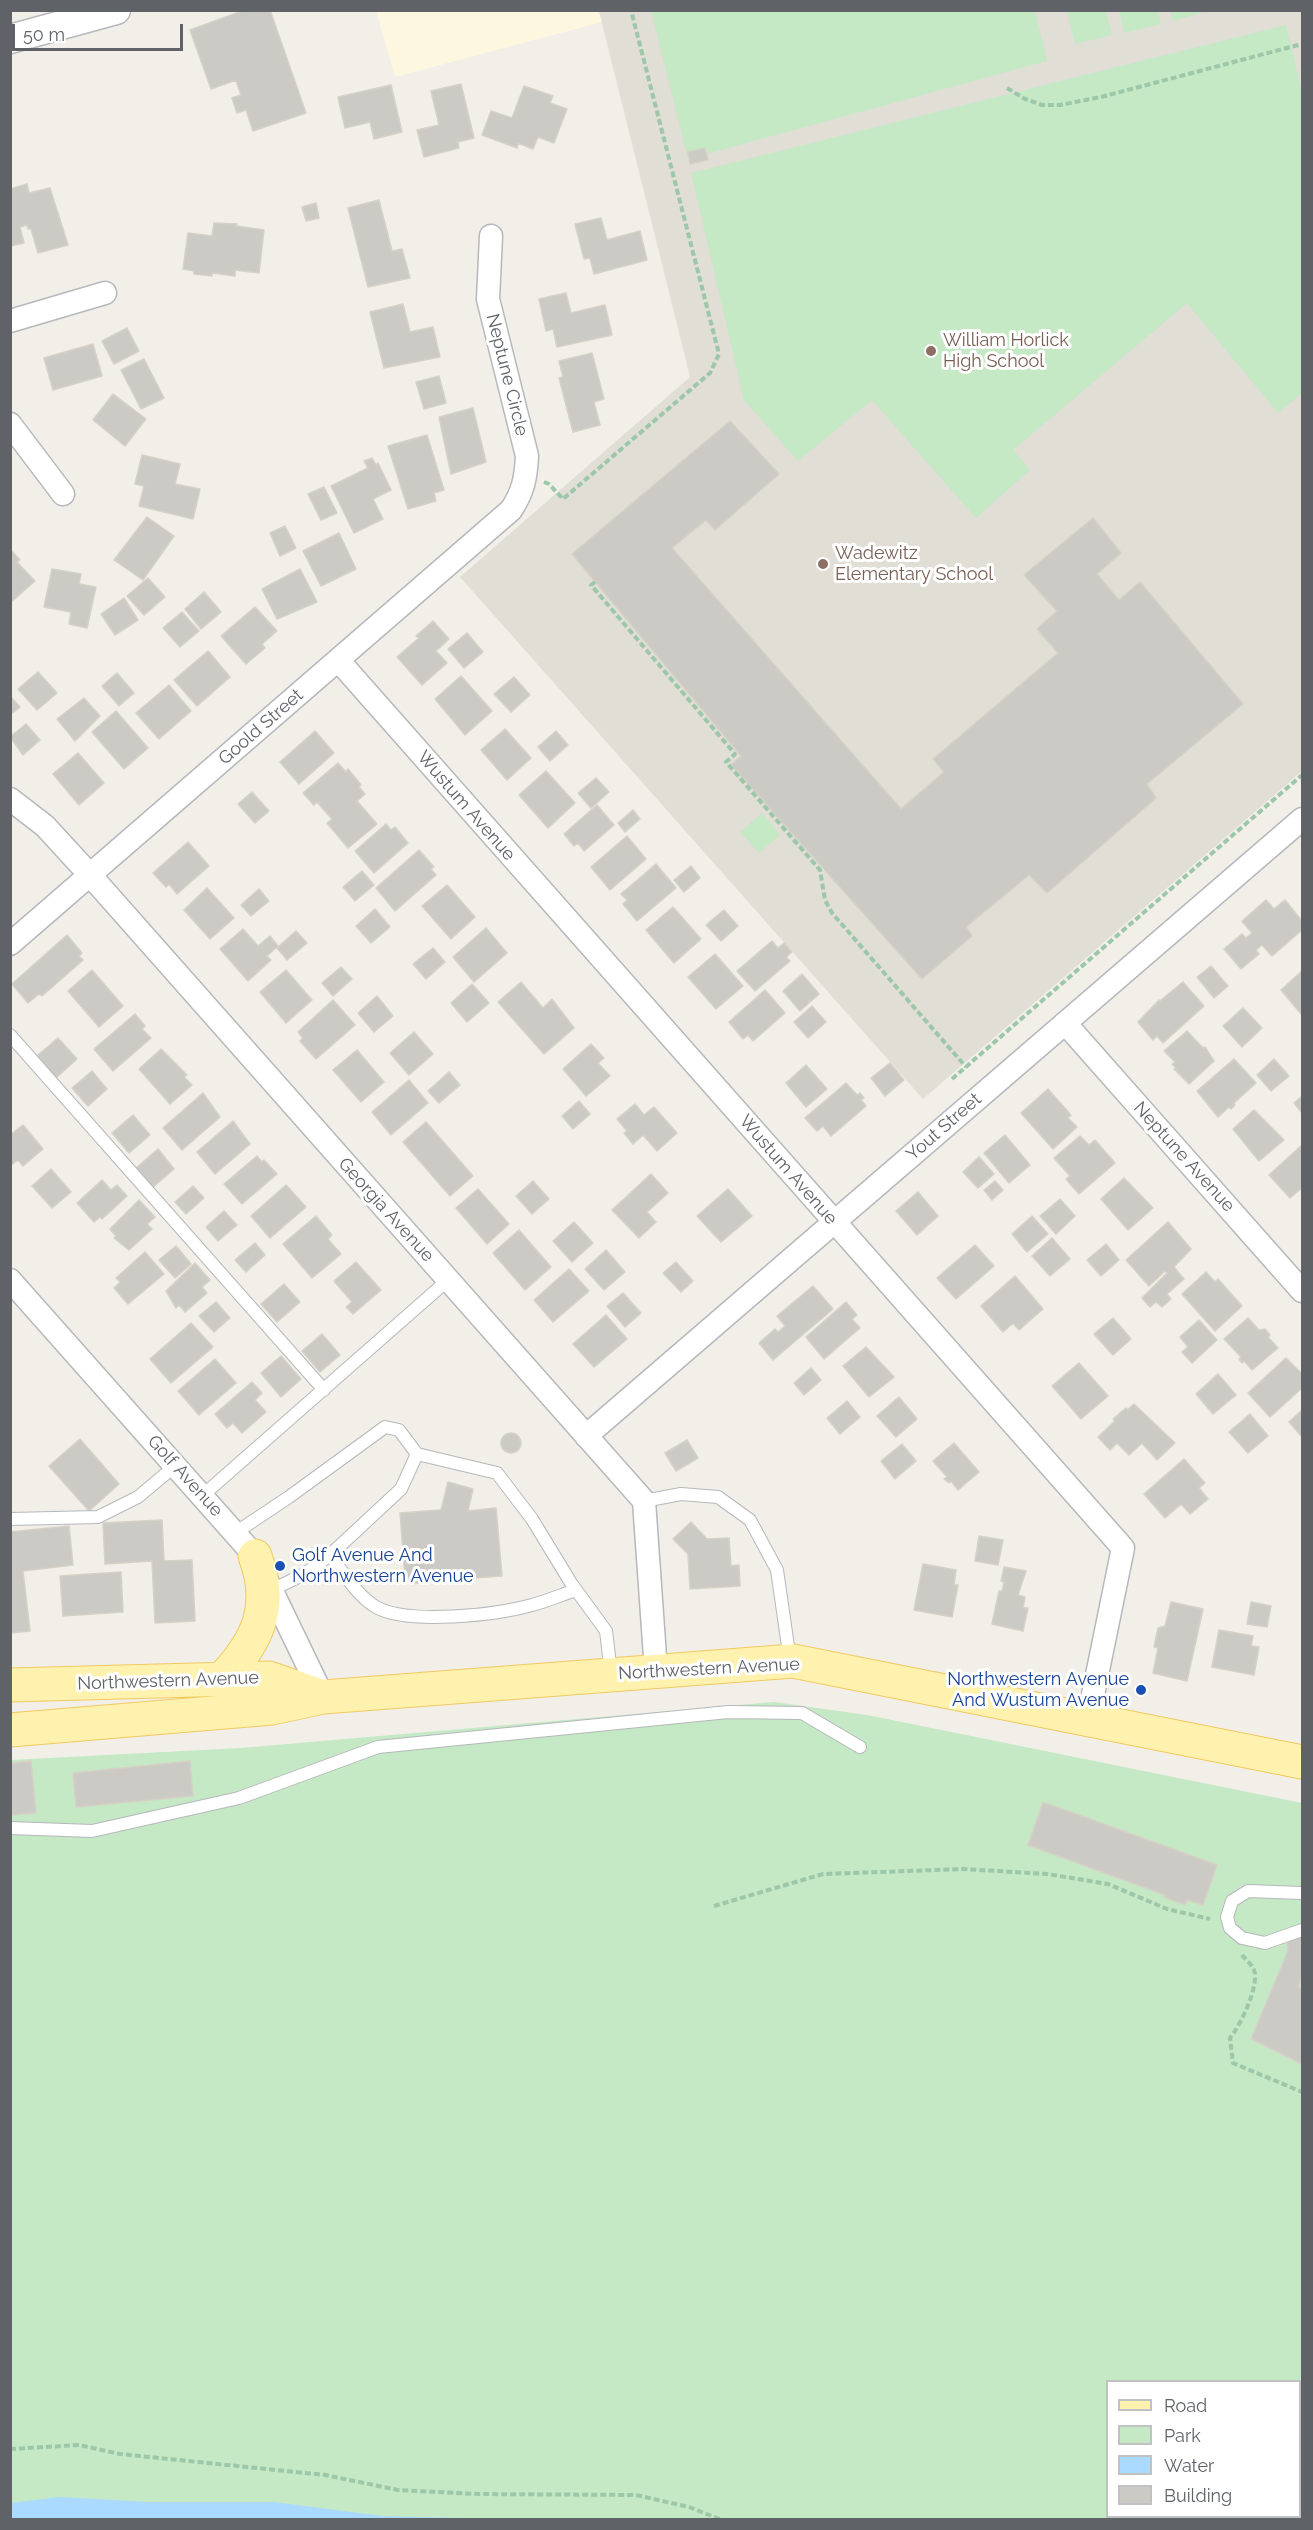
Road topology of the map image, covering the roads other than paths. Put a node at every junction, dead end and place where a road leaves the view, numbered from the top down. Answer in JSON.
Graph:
{"nodes":[{"id":1,"x":116,"y":10,"type":"edge"},
{"id":2,"x":10,"y":39,"type":"edge"},
{"id":3,"x":491,"y":236,"type":"dead end"},
{"id":4,"x":105,"y":293,"type":"dead end"},
{"id":5,"x":10,"y":321,"type":"edge"},
{"id":6,"x":10,"y":424,"type":"edge"},
{"id":7,"x":63,"y":494,"type":"dead end"},
{"id":8,"x":511,"y":510,"type":"joint"},
{"id":9,"x":338,"y":660,"type":"junction"},
{"id":10,"x":10,"y":799,"type":"edge"},
{"id":11,"x":1300,"y":827,"type":"edge"},
{"id":12,"x":90,"y":875,"type":"junction"},
{"id":13,"x":10,"y":944,"type":"edge"},
{"id":14,"x":1065,"y":1023,"type":"junction"},
{"id":15,"x":10,"y":1035,"type":"edge"},
{"id":16,"x":834,"y":1222,"type":"junction"},
{"id":17,"x":10,"y":1280,"type":"edge"},
{"id":18,"x":448,"y":1280,"type":"junction"},
{"id":19,"x":1302,"y":1291,"type":"edge"},
{"id":20,"x":324,"y":1390,"type":"junction"},
{"id":21,"x":586,"y":1436,"type":"junction"},
{"id":22,"x":417,"y":1454,"type":"junction"},
{"id":23,"x":175,"y":1466,"type":"junction"},
{"id":24,"x":202,"y":1496,"type":"junction"},
{"id":25,"x":644,"y":1501,"type":"junction"},
{"id":26,"x":10,"y":1519,"type":"edge"},
{"id":27,"x":245,"y":1544,"type":"junction"},
{"id":28,"x":330,"y":1555,"type":"junction"},
{"id":29,"x":272,"y":1590,"type":"junction"},
{"id":30,"x":576,"y":1590,"type":"junction"},
{"id":31,"x":790,"y":1661,"type":"junction"},
{"id":32,"x":656,"y":1671,"type":"junction"},
{"id":33,"x":611,"y":1674,"type":"junction"},
{"id":34,"x":223,"y":1678,"type":"junction"},
{"id":35,"x":10,"y":1685,"type":"edge"},
{"id":36,"x":323,"y":1697,"type":"junction"},
{"id":37,"x":1088,"y":1719,"type":"junction"},
{"id":38,"x":10,"y":1730,"type":"edge"},
{"id":39,"x":860,"y":1747,"type":"dead end"},
{"id":40,"x":1302,"y":1762,"type":"edge"},
{"id":41,"x":10,"y":1828,"type":"edge"},
{"id":42,"x":1302,"y":1893,"type":"edge"},
{"id":43,"x":1302,"y":1930,"type":"edge"}],
"edges":[{"from":1,"to":2,"type":"street"},
{"from":3,"to":8,"type":"street","name":"Neptune Circle"},
{"from":4,"to":5,"type":"street"},
{"from":6,"to":7,"type":"street"},
{"from":8,"to":9,"type":"street","name":"Goold Street"},
{"from":9,"to":12,"type":"street","name":"Goold Street"},
{"from":9,"to":16,"type":"street","name":"Wustum Avenue"},
{"from":10,"to":12,"type":"street","name":"Georgia Avenue"},
{"from":11,"to":14,"type":"street","name":"Yout Street"},
{"from":12,"to":13,"type":"street","name":"Goold Street"},
{"from":12,"to":18,"type":"street","name":"Georgia Avenue"},
{"from":14,"to":16,"type":"street","name":"Yout Street"},
{"from":14,"to":19,"type":"street","name":"Neptune Avenue"},
{"from":15,"to":20,"type":"lane"},
{"from":16,"to":21,"type":"street","name":"Yout Street"},
{"from":16,"to":37,"type":"street","name":"Wustum Avenue"},
{"from":17,"to":23,"type":"street","name":"Golf Avenue"},
{"from":18,"to":20,"type":"lane"},
{"from":18,"to":21,"type":"street","name":"Georgia Avenue"},
{"from":20,"to":24,"type":"lane"},
{"from":21,"to":25,"type":"street","name":"Georgia Avenue"},
{"from":22,"to":27,"type":"lane"},
{"from":22,"to":28,"type":"lane"},
{"from":22,"to":30,"type":"lane"},
{"from":23,"to":24,"type":"street","name":"Golf Avenue"},
{"from":23,"to":26,"type":"lane"},
{"from":24,"to":27,"type":"street","name":"Golf Avenue"},
{"from":25,"to":31,"type":"lane"},
{"from":25,"to":32,"type":"street"},
{"from":27,"to":29,"type":"street","name":"Golf Avenue"},
{"from":27,"to":34,"type":"main road"},
{"from":28,"to":29,"type":"lane"},
{"from":28,"to":30,"type":"lane"},
{"from":29,"to":36,"type":"street","name":"Golf Avenue"},
{"from":30,"to":33,"type":"lane"},
{"from":31,"to":32,"type":"main road","name":"Northwestern Avenue"},
{"from":31,"to":37,"type":"main road","name":"Northwestern Avenue"},
{"from":32,"to":33,"type":"main road","name":"Northwestern Avenue"},
{"from":33,"to":36,"type":"main road","name":"Northwestern Avenue"},
{"from":34,"to":35,"type":"main road","name":"Northwestern Avenue"},
{"from":34,"to":36,"type":"main road","name":"Northwestern Avenue"},
{"from":36,"to":38,"type":"main road","name":"Northwestern Avenue"},
{"from":37,"to":40,"type":"main road","name":"Northwestern Avenue"},
{"from":39,"to":41,"type":"lane"},
{"from":42,"to":43,"type":"lane"}]}
